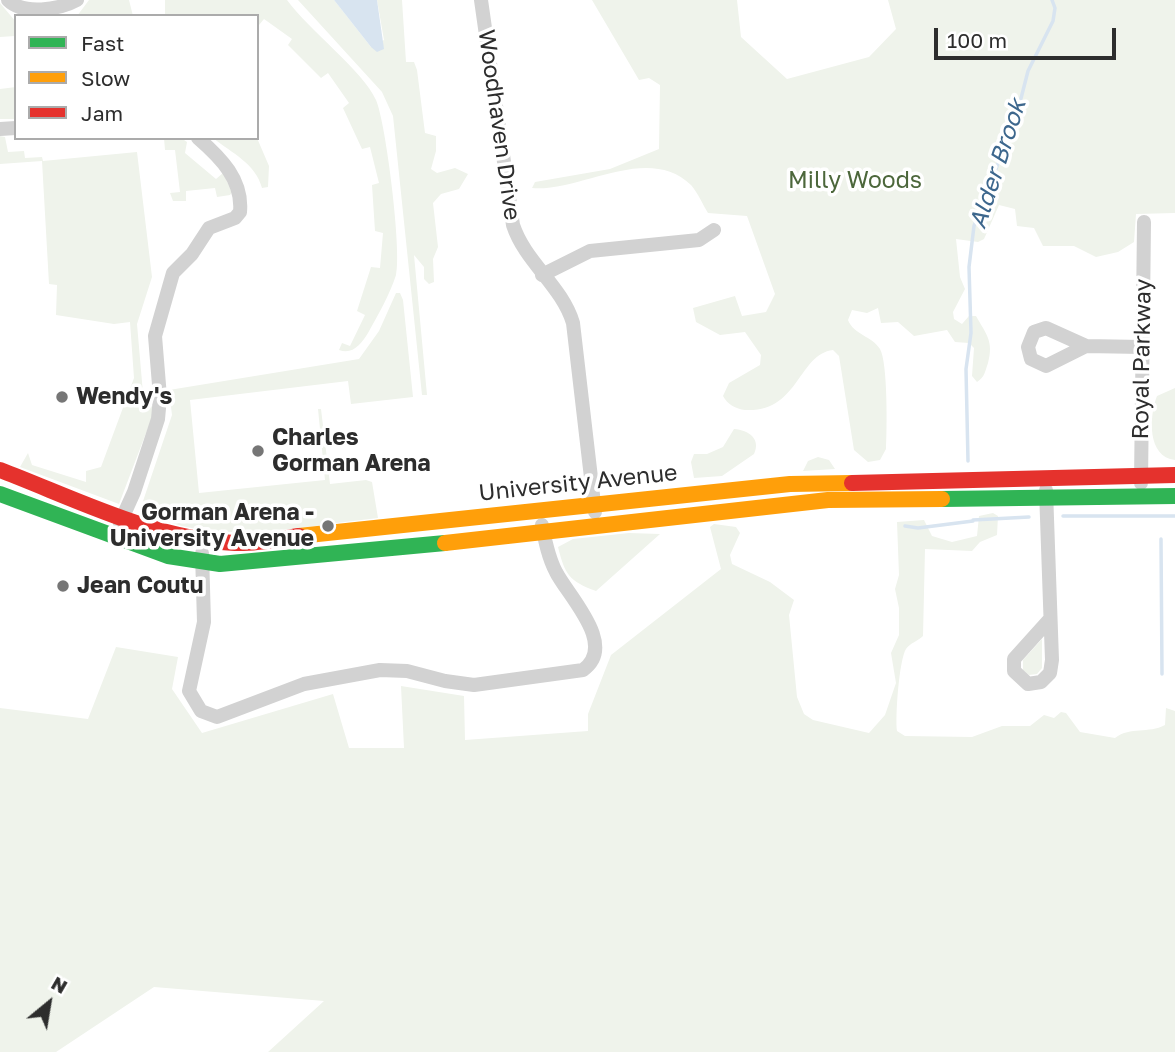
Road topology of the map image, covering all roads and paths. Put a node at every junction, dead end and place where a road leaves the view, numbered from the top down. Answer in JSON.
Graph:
{"nodes":[{"id":1,"x":8,"y":0,"type":"edge"},
{"id":2,"x":77,"y":0,"type":"edge"},
{"id":3,"x":481,"y":0,"type":"edge"},
{"id":4,"x":200,"y":140,"type":"edge"},
{"id":5,"x":1144,"y":222,"type":"dead end"},
{"id":6,"x":714,"y":230,"type":"dead end"},
{"id":7,"x":542,"y":275,"type":"junction"},
{"id":8,"x":1086,"y":346,"type":"dead end"},
{"id":9,"x":1142,"y":348,"type":"junction"},
{"id":10,"x":0,"y":470,"type":"edge"},
{"id":11,"x":1141,"y":475,"type":"junction"},
{"id":12,"x":1175,"y":475,"type":"edge"},
{"id":13,"x":1046,"y":477,"type":"junction"},
{"id":14,"x":0,"y":494,"type":"edge"},
{"id":15,"x":1141,"y":496,"type":"junction"},
{"id":16,"x":1175,"y":496,"type":"edge"},
{"id":17,"x":1046,"y":498,"type":"junction"},
{"id":18,"x":594,"y":503,"type":"junction"},
{"id":19,"x":540,"y":510,"type":"junction"},
{"id":20,"x":123,"y":517,"type":"junction"},
{"id":21,"x":596,"y":524,"type":"junction"},
{"id":22,"x":544,"y":532,"type":"junction"},
{"id":23,"x":115,"y":536,"type":"junction"},
{"id":24,"x":203,"y":541,"type":"junction"},
{"id":25,"x":201,"y":563,"type":"junction"},
{"id":26,"x":1051,"y":619,"type":"dead end"}],
"edges":[{"from":1,"to":2,"type":"street"},
{"from":3,"to":7,"type":"street","name":"Woodhaven Drive"},
{"from":4,"to":20,"type":"street"},
{"from":5,"to":9,"type":"street","name":"Royal Parkway"},
{"from":6,"to":7,"type":"street"},
{"from":7,"to":18,"type":"street","name":"Woodhaven Drive"},
{"from":8,"to":9,"type":"street"},
{"from":9,"to":11,"type":"street","name":"Royal Parkway"},
{"from":10,"to":20,"type":"main road","name":"University Avenue"},
{"from":11,"to":12,"type":"main road","name":"University Avenue"},
{"from":11,"to":13,"type":"main road","name":"University Avenue"},
{"from":11,"to":15,"type":"street","name":"Royal Parkway"},
{"from":13,"to":17,"type":"street"},
{"from":13,"to":18,"type":"main road","name":"University Avenue"},
{"from":14,"to":23,"type":"main road","name":"University Avenue"},
{"from":15,"to":16,"type":"main road","name":"University Avenue"},
{"from":15,"to":17,"type":"main road","name":"University Avenue"},
{"from":17,"to":21,"type":"main road","name":"University Avenue"},
{"from":17,"to":26,"type":"street"},
{"from":18,"to":19,"type":"main road","name":"University Avenue"},
{"from":18,"to":21,"type":"street","name":"Woodhaven Drive"},
{"from":19,"to":22,"type":"street"},
{"from":19,"to":24,"type":"main road","name":"University Avenue"},
{"from":20,"to":23,"type":"street"},
{"from":20,"to":24,"type":"main road","name":"University Avenue"},
{"from":21,"to":22,"type":"main road","name":"University Avenue"},
{"from":22,"to":25,"type":"main road","name":"University Avenue"},
{"from":22,"to":25,"type":"street"},
{"from":23,"to":25,"type":"main road","name":"University Avenue"},
{"from":24,"to":25,"type":"street"}]}
